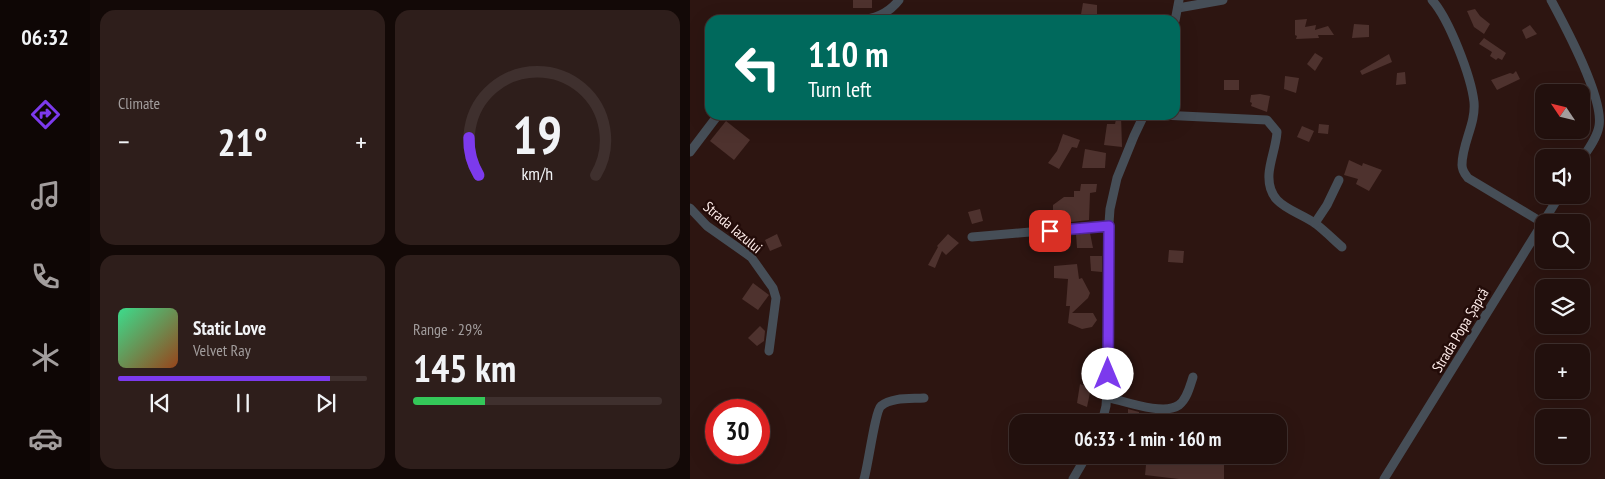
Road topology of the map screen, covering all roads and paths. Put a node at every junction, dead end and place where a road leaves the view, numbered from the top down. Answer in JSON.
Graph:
{"nodes":[{"id":1,"x":899,"y":0,"type":"edge"},
{"id":2,"x":1223,"y":0,"type":"edge"},
{"id":3,"x":1432,"y":0,"type":"edge"},
{"id":4,"x":1551,"y":0,"type":"edge"},
{"id":5,"x":1179,"y":4,"type":"edge"},
{"id":6,"x":880,"y":15,"type":"edge"},
{"id":7,"x":1180,"y":116,"type":"edge"},
{"id":8,"x":714,"y":120,"type":"edge"},
{"id":9,"x":1142,"y":120,"type":"edge"},
{"id":10,"x":1588,"y":149,"type":"edge"},
{"id":11,"x":690,"y":152,"type":"edge"},
{"id":12,"x":1339,"y":180,"type":"dead end"},
{"id":13,"x":690,"y":208,"type":"edge"},
{"id":14,"x":1535,"y":218,"type":"edge"},
{"id":15,"x":1315,"y":223,"type":"junction"},
{"id":16,"x":1109,"y":226,"type":"junction"},
{"id":17,"x":1535,"y":236,"type":"edge"},
{"id":18,"x":972,"y":237,"type":"dead end"},
{"id":19,"x":1342,"y":247,"type":"dead end"},
{"id":20,"x":769,"y":351,"type":"dead end"},
{"id":21,"x":1193,"y":377,"type":"dead end"},
{"id":22,"x":1106,"y":397,"type":"junction"},
{"id":23,"x":924,"y":398,"type":"dead end"},
{"id":24,"x":1103,"y":414,"type":"edge"},
{"id":25,"x":1082,"y":464,"type":"edge"},
{"id":26,"x":864,"y":479,"type":"edge"},
{"id":27,"x":1073,"y":479,"type":"edge"},
{"id":28,"x":1384,"y":479,"type":"edge"}],
"edges":[{"from":1,"to":6,"type":"street"},
{"from":2,"to":5,"type":"street"},
{"from":3,"to":14,"type":"street"},
{"from":4,"to":10,"type":"street"},
{"from":7,"to":15,"type":"street"},
{"from":8,"to":11,"type":"street"},
{"from":9,"to":16,"type":"street"},
{"from":12,"to":15,"type":"street"},
{"from":13,"to":20,"type":"street","name":"Strada Iazului"},
{"from":15,"to":19,"type":"street"},
{"from":16,"to":18,"type":"street"},
{"from":16,"to":22,"type":"street"},
{"from":17,"to":28,"type":"street","name":"Strada Popa Șapcă"},
{"from":21,"to":22,"type":"street"},
{"from":22,"to":24,"type":"street"},
{"from":23,"to":26,"type":"street"},
{"from":25,"to":27,"type":"street"}]}
